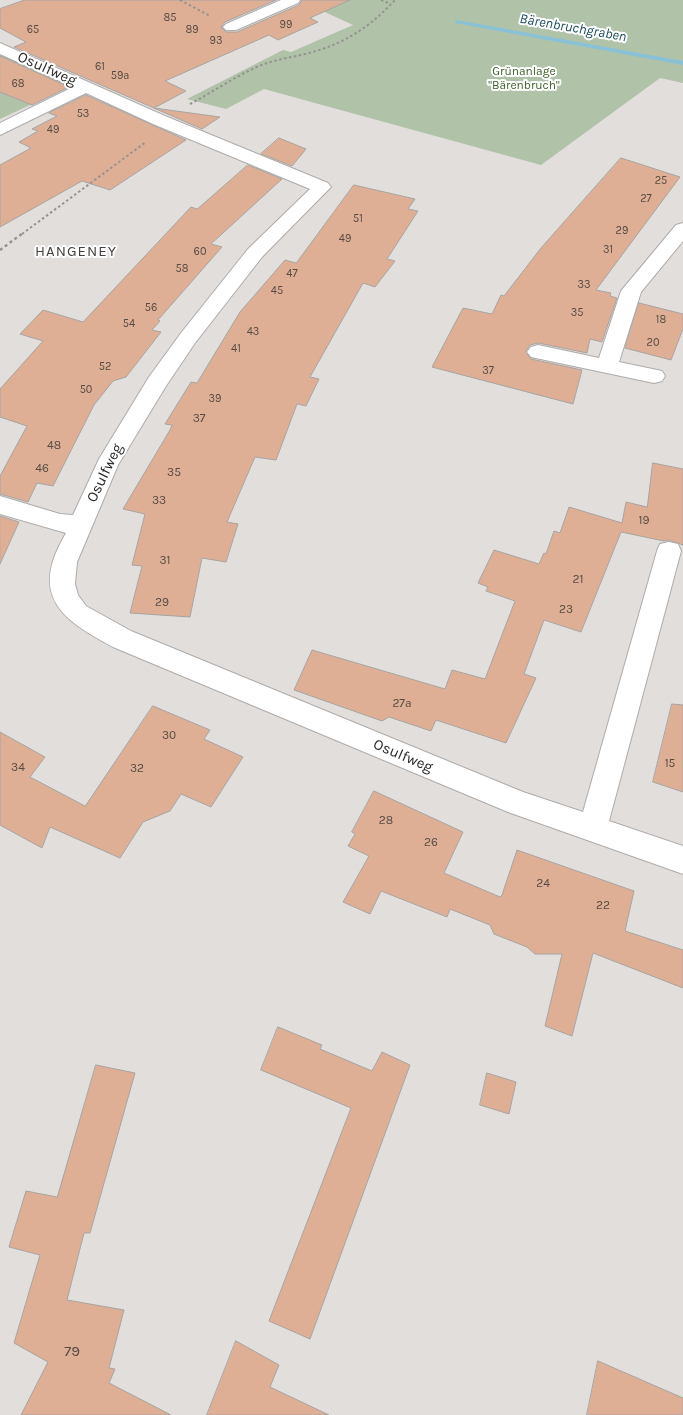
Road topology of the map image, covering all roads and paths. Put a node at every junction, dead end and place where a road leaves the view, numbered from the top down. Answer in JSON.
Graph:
{"nodes":[{"id":1,"x":293,"y":0,"type":"edge"},
{"id":2,"x":381,"y":0,"type":"edge"},
{"id":3,"x":395,"y":0,"type":"edge"},
{"id":4,"x":392,"y":4,"type":"junction"},
{"id":5,"x":232,"y":27,"type":"dead end"},
{"id":6,"x":0,"y":48,"type":"edge"},
{"id":7,"x":86,"y":87,"type":"junction"},
{"id":8,"x":165,"y":122,"type":"junction"},
{"id":9,"x":0,"y":130,"type":"edge"},
{"id":10,"x":683,"y":230,"type":"edge"},
{"id":11,"x":0,"y":250,"type":"edge"},
{"id":12,"x":538,"y":352,"type":"dead end"},
{"id":13,"x":607,"y":366,"type":"junction"},
{"id":14,"x":654,"y":376,"type":"dead end"},
{"id":15,"x":0,"y":505,"type":"edge"},
{"id":16,"x":80,"y":525,"type":"junction"},
{"id":17,"x":669,"y":551,"type":"dead end"},
{"id":18,"x":591,"y":829,"type":"junction"},
{"id":19,"x":683,"y":860,"type":"edge"}],
"edges":[{"from":1,"to":5,"type":"street"},
{"from":2,"to":4,"type":"path"},
{"from":3,"to":4,"type":"path"},
{"from":4,"to":8,"type":"path"},
{"from":6,"to":7,"type":"street","name":"Osulfweg"},
{"from":7,"to":8,"type":"street","name":"Osulfweg"},
{"from":7,"to":9,"type":"street"},
{"from":8,"to":11,"type":"path"},
{"from":8,"to":16,"type":"street","name":"Osulfweg"},
{"from":10,"to":13,"type":"street"},
{"from":12,"to":13,"type":"street"},
{"from":13,"to":14,"type":"street"},
{"from":15,"to":16,"type":"street"},
{"from":16,"to":18,"type":"street","name":"Osulfweg"},
{"from":17,"to":18,"type":"street"},
{"from":18,"to":19,"type":"street","name":"Osulfweg"}]}
